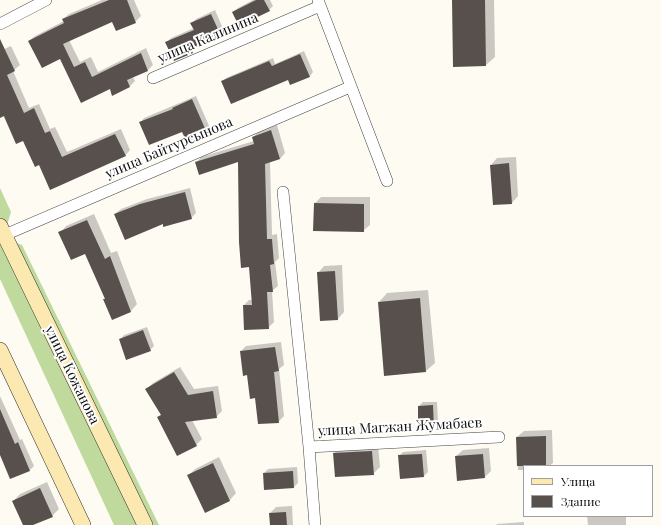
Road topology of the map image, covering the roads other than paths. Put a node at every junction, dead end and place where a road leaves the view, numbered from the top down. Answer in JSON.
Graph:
{"nodes":[{"id":1,"x":46,"y":0,"type":"edge"},
{"id":2,"x":319,"y":3,"type":"edge"},
{"id":3,"x":0,"y":24,"type":"edge"},
{"id":4,"x":153,"y":78,"type":"dead end"},
{"id":5,"x":350,"y":87,"type":"junction"},
{"id":6,"x":387,"y":182,"type":"dead end"},
{"id":7,"x":283,"y":192,"type":"dead end"},
{"id":8,"x":1,"y":233,"type":"edge"},
{"id":9,"x":0,"y":350,"type":"edge"},
{"id":10,"x":499,"y":437,"type":"dead end"},
{"id":11,"x":309,"y":447,"type":"junction"},
{"id":12,"x":83,"y":525,"type":"edge"},
{"id":13,"x":145,"y":525,"type":"edge"},
{"id":14,"x":315,"y":525,"type":"edge"}],
"edges":[{"from":1,"to":3,"type":"street"},
{"from":2,"to":4,"type":"street","name":"улица Калинина"},
{"from":2,"to":5,"type":"street"},
{"from":5,"to":6,"type":"street"},
{"from":5,"to":8,"type":"street","name":"улица Байтурсынова"},
{"from":7,"to":11,"type":"street"},
{"from":8,"to":13,"type":"street","name":"улица Кожанова"},
{"from":9,"to":12,"type":"street"},
{"from":10,"to":11,"type":"street","name":"улица Магжан Жумабаев"},
{"from":11,"to":14,"type":"street","name":"улица Магжан Жумабаев"}]}
